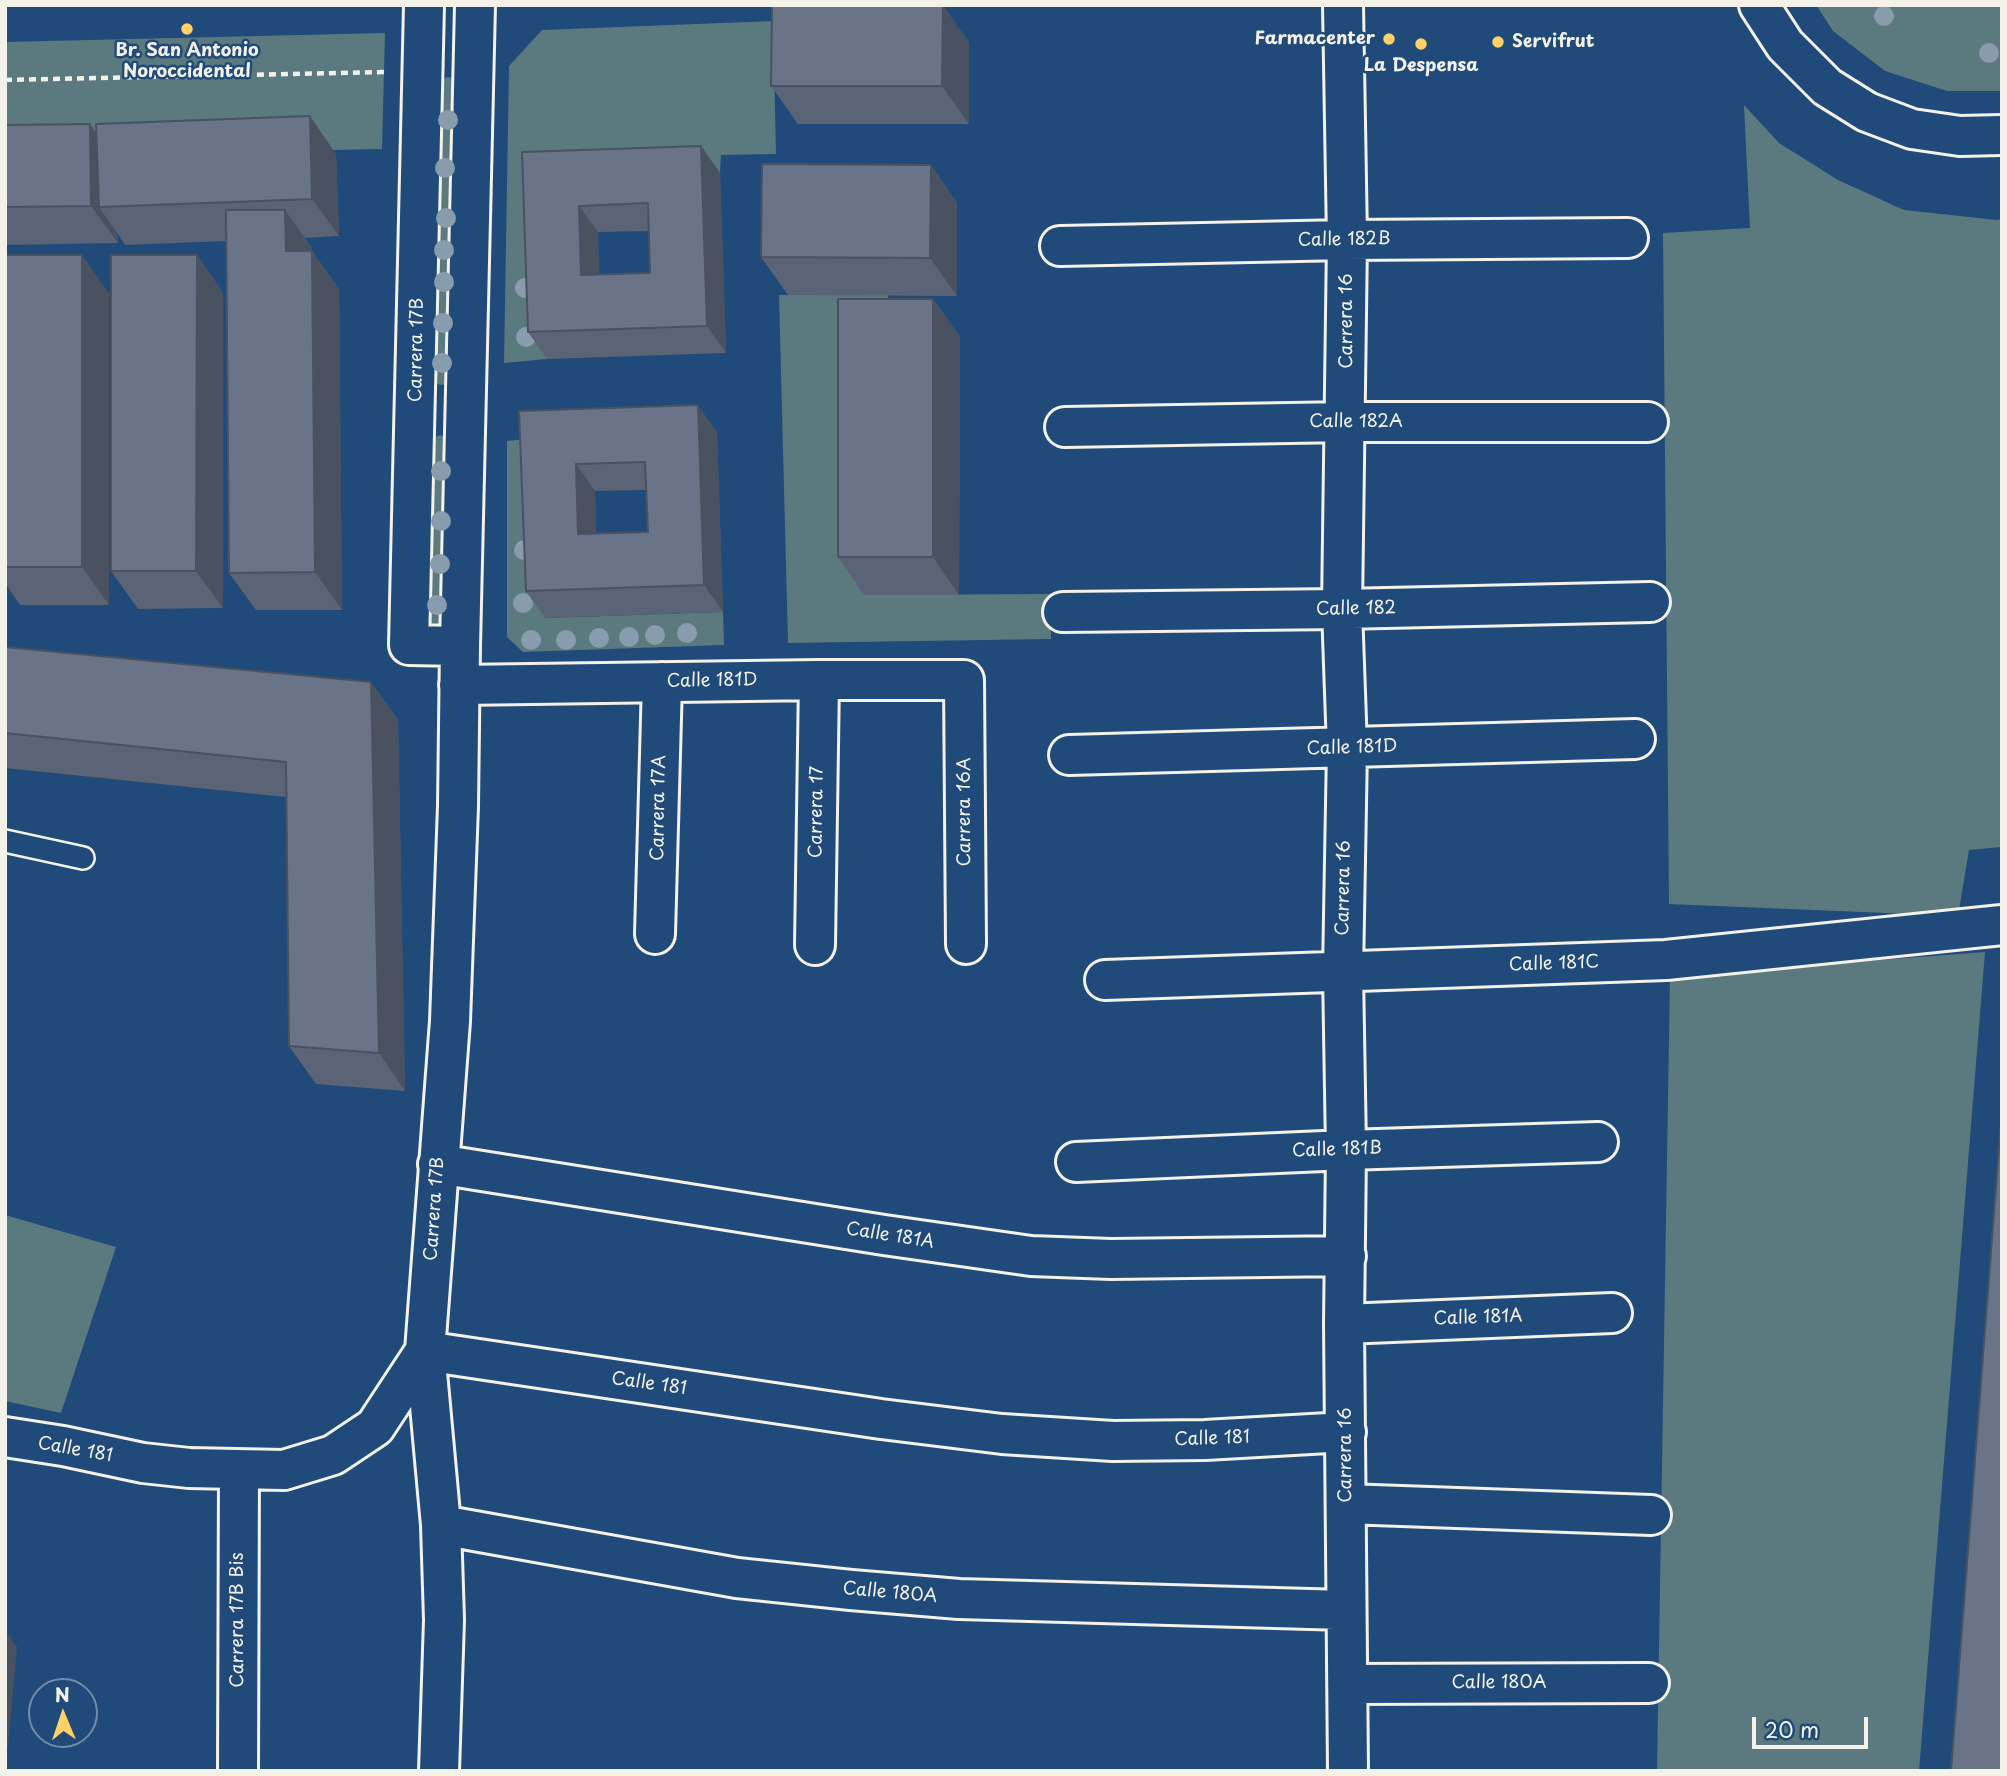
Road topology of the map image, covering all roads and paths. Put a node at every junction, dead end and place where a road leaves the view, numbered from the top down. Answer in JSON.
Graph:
{"nodes":[{"id":1,"x":424,"y":5,"type":"edge"},
{"id":2,"x":475,"y":5,"type":"edge"},
{"id":3,"x":1343,"y":5,"type":"edge"},
{"id":4,"x":1738,"y":5,"type":"edge"},
{"id":5,"x":1759,"y":5,"type":"edge"},
{"id":6,"x":1785,"y":45,"type":"junction"},
{"id":7,"x":423,"y":72,"type":"junction"},
{"id":8,"x":5,"y":80,"type":"edge"},
{"id":9,"x":2002,"y":135,"type":"edge"},
{"id":10,"x":1628,"y":238,"type":"dead end"},
{"id":11,"x":1347,"y":240,"type":"junction"},
{"id":12,"x":1060,"y":246,"type":"dead end"},
{"id":13,"x":416,"y":410,"type":"junction"},
{"id":14,"x":465,"y":410,"type":"junction"},
{"id":15,"x":1346,"y":422,"type":"junction"},
{"id":16,"x":1648,"y":422,"type":"dead end"},
{"id":17,"x":1065,"y":427,"type":"dead end"},
{"id":18,"x":1650,"y":602,"type":"dead end"},
{"id":19,"x":1342,"y":609,"type":"junction"},
{"id":20,"x":1063,"y":612,"type":"dead end"},
{"id":21,"x":460,"y":646,"type":"junction"},
{"id":22,"x":819,"y":680,"type":"junction"},
{"id":23,"x":964,"y":680,"type":"joint"},
{"id":24,"x":662,"y":682,"type":"junction"},
{"id":25,"x":459,"y":685,"type":"junction"},
{"id":26,"x":1634,"y":739,"type":"dead end"},
{"id":27,"x":1347,"y":748,"type":"junction"},
{"id":28,"x":1069,"y":755,"type":"dead end"},
{"id":29,"x":5,"y":841,"type":"edge"},
{"id":30,"x":83,"y":858,"type":"dead end"},
{"id":31,"x":2002,"y":925,"type":"edge"},
{"id":32,"x":656,"y":934,"type":"dead end"},
{"id":33,"x":966,"y":944,"type":"dead end"},
{"id":34,"x":815,"y":945,"type":"dead end"},
{"id":35,"x":1343,"y":972,"type":"junction"},
{"id":36,"x":1105,"y":981,"type":"dead end"},
{"id":37,"x":1598,"y":1142,"type":"dead end"},
{"id":38,"x":1346,"y":1150,"type":"junction"},
{"id":39,"x":1076,"y":1162,"type":"dead end"},
{"id":40,"x":438,"y":1164,"type":"junction"},
{"id":41,"x":1346,"y":1256,"type":"junction"},
{"id":42,"x":1612,"y":1313,"type":"dead end"},
{"id":43,"x":1344,"y":1324,"type":"junction"},
{"id":44,"x":425,"y":1351,"type":"junction"},
{"id":45,"x":1346,"y":1432,"type":"junction"},
{"id":46,"x":5,"y":1437,"type":"edge"},
{"id":47,"x":239,"y":1470,"type":"junction"},
{"id":48,"x":1346,"y":1504,"type":"junction"},
{"id":49,"x":1651,"y":1515,"type":"dead end"},
{"id":50,"x":441,"y":1525,"type":"junction"},
{"id":51,"x":1345,"y":1610,"type":"junction"},
{"id":52,"x":1649,"y":1683,"type":"dead end"},
{"id":53,"x":1348,"y":1684,"type":"junction"},
{"id":54,"x":238,"y":1771,"type":"edge"},
{"id":55,"x":439,"y":1771,"type":"edge"},
{"id":56,"x":1348,"y":1771,"type":"edge"}],
"edges":[{"from":1,"to":7,"type":"street","name":"Carrera 17B"},
{"from":2,"to":14,"type":"street","name":"Carrera 17B"},
{"from":3,"to":11,"type":"street","name":"Carrera 16"},
{"from":4,"to":6,"type":"street"},
{"from":5,"to":6,"type":"street"},
{"from":6,"to":9,"type":"street"},
{"from":7,"to":8,"type":"path"},
{"from":7,"to":13,"type":"street","name":"Carrera 17B"},
{"from":10,"to":11,"type":"street","name":"Calle 182B"},
{"from":11,"to":12,"type":"street","name":"Calle 182B"},
{"from":11,"to":15,"type":"street","name":"Carrera 16"},
{"from":13,"to":14,"type":"street"},
{"from":13,"to":21,"type":"street","name":"Carrera 17B"},
{"from":14,"to":21,"type":"street","name":"Carrera 17B"},
{"from":15,"to":16,"type":"street","name":"Calle 182A"},
{"from":15,"to":17,"type":"street","name":"Calle 182A"},
{"from":15,"to":19,"type":"street","name":"Carrera 16"},
{"from":18,"to":19,"type":"street","name":"Calle 182"},
{"from":19,"to":20,"type":"street","name":"Calle 182"},
{"from":19,"to":27,"type":"street","name":"Carrera 16"},
{"from":21,"to":25,"type":"street","name":"Carrera 17B"},
{"from":22,"to":23,"type":"street","name":"Calle 181D"},
{"from":22,"to":24,"type":"street","name":"Calle 181D"},
{"from":22,"to":34,"type":"street","name":"Carrera 17"},
{"from":23,"to":33,"type":"street","name":"Carrera 16A"},
{"from":24,"to":25,"type":"street","name":"Calle 181D"},
{"from":24,"to":32,"type":"street","name":"Carrera 17A"},
{"from":25,"to":40,"type":"street","name":"Carrera 17B"},
{"from":26,"to":27,"type":"street","name":"Calle 181D"},
{"from":27,"to":28,"type":"street","name":"Calle 181D"},
{"from":27,"to":35,"type":"street","name":"Carrera 16"},
{"from":29,"to":30,"type":"lane"},
{"from":31,"to":35,"type":"street","name":"Calle 181C"},
{"from":35,"to":36,"type":"street","name":"Calle 181C"},
{"from":35,"to":38,"type":"street","name":"Carrera 16"},
{"from":37,"to":38,"type":"street","name":"Calle 181B"},
{"from":38,"to":39,"type":"street","name":"Calle 181B"},
{"from":38,"to":41,"type":"street","name":"Carrera 16"},
{"from":40,"to":41,"type":"street","name":"Calle 181A"},
{"from":40,"to":44,"type":"street","name":"Carrera 17B"},
{"from":41,"to":43,"type":"street","name":"Carrera 16"},
{"from":42,"to":43,"type":"street","name":"Calle 181A"},
{"from":43,"to":45,"type":"street","name":"Carrera 16"},
{"from":44,"to":45,"type":"street","name":"Calle 181"},
{"from":44,"to":47,"type":"street","name":"Calle 181"},
{"from":44,"to":50,"type":"street","name":"Carrera 17B"},
{"from":45,"to":48,"type":"street","name":"Carrera 16"},
{"from":46,"to":47,"type":"street","name":"Calle 181"},
{"from":47,"to":54,"type":"street","name":"Carrera 17B Bis"},
{"from":48,"to":49,"type":"street"},
{"from":48,"to":51,"type":"street","name":"Carrera 16"},
{"from":50,"to":51,"type":"street","name":"Calle 180A"},
{"from":50,"to":55,"type":"street","name":"Carrera 17B"},
{"from":51,"to":53,"type":"street","name":"Carrera 16"},
{"from":52,"to":53,"type":"street","name":"Calle 180A"},
{"from":53,"to":56,"type":"street","name":"Carrera 16"}]}
